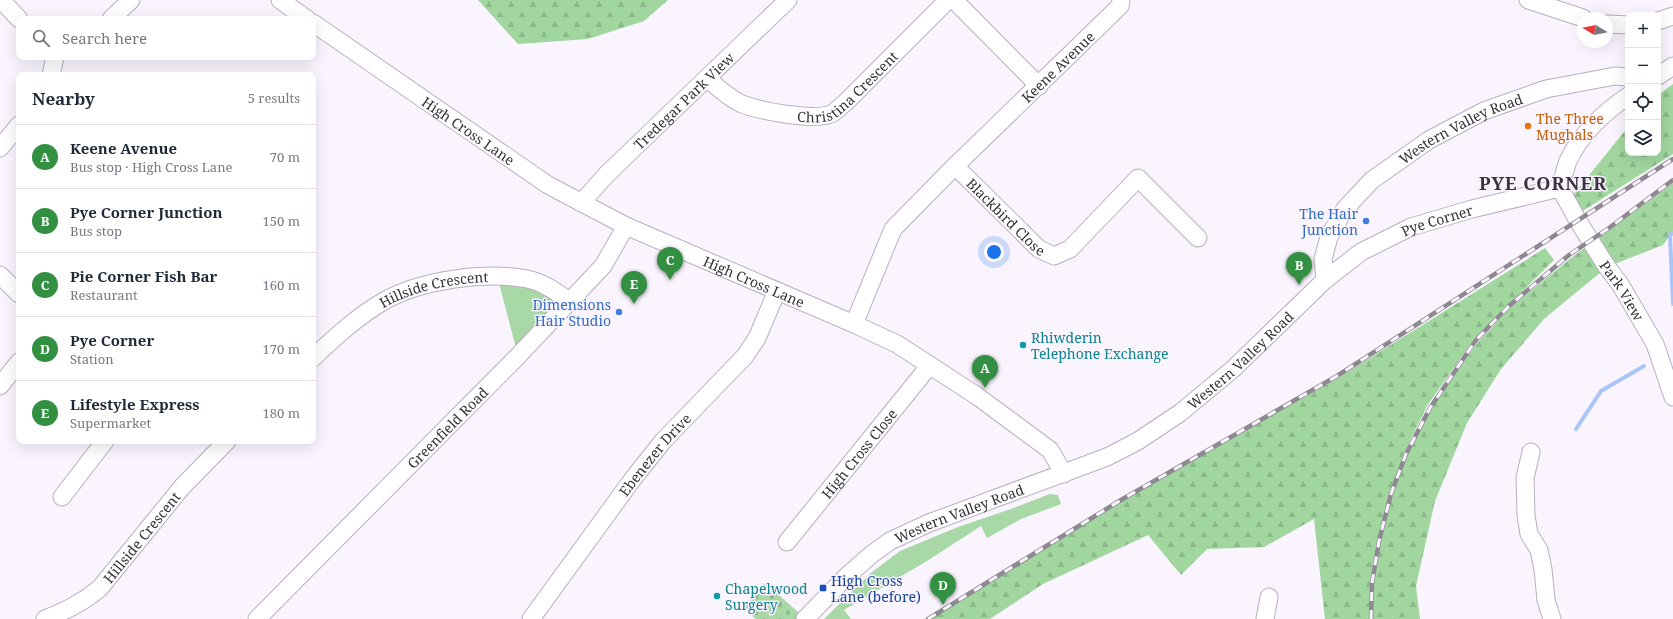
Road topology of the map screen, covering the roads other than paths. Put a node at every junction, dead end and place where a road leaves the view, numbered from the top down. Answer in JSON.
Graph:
{"nodes":[{"id":1,"x":1,"y":0,"type":"edge"},
{"id":2,"x":131,"y":0,"type":"edge"},
{"id":3,"x":280,"y":0,"type":"edge"},
{"id":4,"x":788,"y":0,"type":"edge"},
{"id":5,"x":948,"y":0,"type":"edge"},
{"id":6,"x":954,"y":0,"type":"edge"},
{"id":7,"x":1122,"y":0,"type":"edge"},
{"id":8,"x":1528,"y":0,"type":"edge"},
{"id":9,"x":114,"y":16,"type":"edge"},
{"id":10,"x":304,"y":16,"type":"edge"},
{"id":11,"x":1577,"y":16,"type":"edge"},
{"id":12,"x":1673,"y":16,"type":"edge"},
{"id":13,"x":16,"y":17,"type":"edge"},
{"id":14,"x":1661,"y":20,"type":"edge"},
{"id":15,"x":1613,"y":24,"type":"edge"},
{"id":16,"x":316,"y":25,"type":"edge"},
{"id":17,"x":1625,"y":25,"type":"edge"},
{"id":18,"x":54,"y":60,"type":"edge"},
{"id":19,"x":1673,"y":66,"type":"edge"},
{"id":20,"x":52,"y":72,"type":"edge"},
{"id":21,"x":1661,"y":74,"type":"edge"},
{"id":22,"x":1625,"y":77,"type":"edge"},
{"id":23,"x":708,"y":79,"type":"junction"},
{"id":24,"x":1039,"y":86,"type":"junction"},
{"id":25,"x":1625,"y":98,"type":"edge"},
{"id":26,"x":16,"y":129,"type":"edge"},
{"id":27,"x":0,"y":148,"type":"edge"},
{"id":28,"x":955,"y":166,"type":"junction"},
{"id":29,"x":1560,"y":188,"type":"junction"},
{"id":30,"x":581,"y":202,"type":"junction"},
{"id":31,"x":626,"y":226,"type":"junction"},
{"id":32,"x":1198,"y":238,"type":"dead end"},
{"id":33,"x":0,"y":275,"type":"edge"},
{"id":34,"x":1325,"y":280,"type":"junction"},
{"id":35,"x":16,"y":291,"type":"edge"},
{"id":36,"x":777,"y":291,"type":"junction"},
{"id":37,"x":570,"y":302,"type":"junction"},
{"id":38,"x":854,"y":324,"type":"junction"},
{"id":39,"x":316,"y":355,"type":"edge"},
{"id":40,"x":930,"y":364,"type":"junction"},
{"id":41,"x":16,"y":366,"type":"edge"},
{"id":42,"x":0,"y":386,"type":"edge"},
{"id":43,"x":1673,"y":398,"type":"edge"},
{"id":44,"x":103,"y":444,"type":"edge"},
{"id":45,"x":218,"y":444,"type":"edge"},
{"id":46,"x":1531,"y":452,"type":"dead end"},
{"id":47,"x":1064,"y":474,"type":"junction"},
{"id":48,"x":62,"y":498,"type":"dead end"},
{"id":49,"x":787,"y":542,"type":"dead end"},
{"id":50,"x":1269,"y":596,"type":"dead end"},
{"id":51,"x":45,"y":619,"type":"edge"},
{"id":52,"x":257,"y":619,"type":"edge"},
{"id":53,"x":531,"y":619,"type":"edge"},
{"id":54,"x":806,"y":619,"type":"edge"},
{"id":55,"x":1265,"y":619,"type":"edge"},
{"id":56,"x":1552,"y":619,"type":"edge"}],
"edges":[{"from":1,"to":13,"type":"street"},
{"from":2,"to":9,"type":"street"},
{"from":3,"to":10,"type":"street"},
{"from":4,"to":23,"type":"street","name":"Tredegar Park View"},
{"from":5,"to":23,"type":"street","name":"Christina Crescent"},
{"from":6,"to":24,"type":"street"},
{"from":7,"to":24,"type":"street","name":"Keene Avenue"},
{"from":8,"to":11,"type":"street"},
{"from":12,"to":14,"type":"street"},
{"from":15,"to":17,"type":"street"},
{"from":16,"to":30,"type":"street","name":"High Cross Lane"},
{"from":18,"to":20,"type":"street"},
{"from":19,"to":21,"type":"street"},
{"from":22,"to":34,"type":"street","name":"Western Valley Road"},
{"from":23,"to":30,"type":"street","name":"Tredegar Park View"},
{"from":24,"to":28,"type":"street","name":"Keene Avenue"},
{"from":25,"to":29,"type":"street"},
{"from":26,"to":27,"type":"street"},
{"from":28,"to":32,"type":"street","name":"Blackbird Close"},
{"from":28,"to":38,"type":"street","name":"Keene Avenue"},
{"from":29,"to":34,"type":"street","name":"Pye Corner"},
{"from":29,"to":43,"type":"street","name":"Park View"},
{"from":30,"to":31,"type":"street","name":"High Cross Lane"},
{"from":31,"to":36,"type":"street","name":"High Cross Lane"},
{"from":31,"to":37,"type":"street","name":"Greenfield Road"},
{"from":33,"to":35,"type":"street"},
{"from":34,"to":47,"type":"street","name":"Western Valley Road"},
{"from":36,"to":38,"type":"street","name":"High Cross Lane"},
{"from":36,"to":53,"type":"street","name":"Ebenezer Drive"},
{"from":37,"to":39,"type":"street","name":"Hillside Crescent"},
{"from":37,"to":52,"type":"street","name":"Greenfield Road"},
{"from":38,"to":40,"type":"street","name":"High Cross Lane"},
{"from":40,"to":47,"type":"street","name":"High Cross Lane"},
{"from":40,"to":49,"type":"street","name":"High Cross Close"},
{"from":41,"to":42,"type":"street"},
{"from":44,"to":48,"type":"street"},
{"from":45,"to":51,"type":"street","name":"Hillside Crescent"},
{"from":46,"to":56,"type":"street"},
{"from":47,"to":54,"type":"street","name":"Western Valley Road"},
{"from":50,"to":55,"type":"street"}]}
